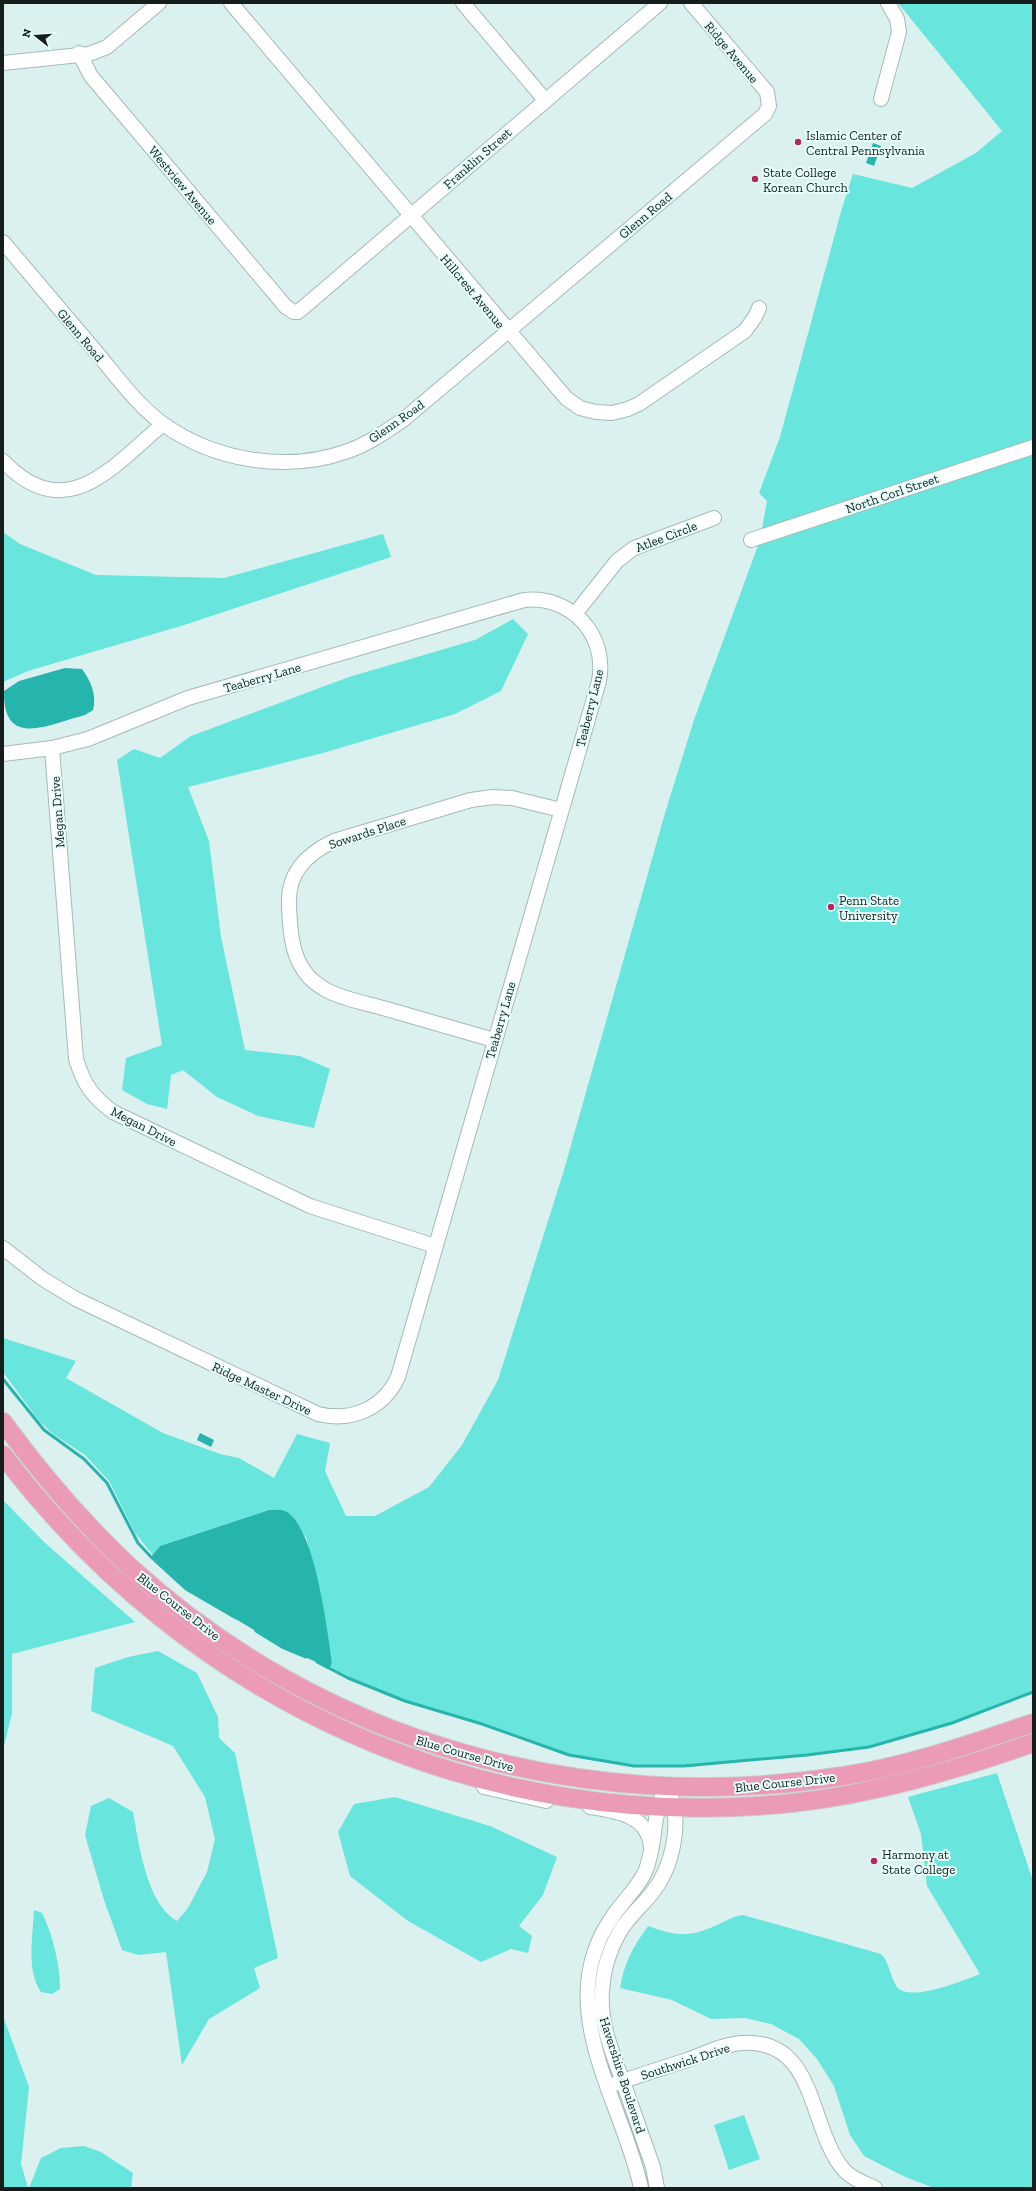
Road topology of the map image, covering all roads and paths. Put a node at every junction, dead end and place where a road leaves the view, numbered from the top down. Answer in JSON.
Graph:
{"nodes":[{"id":1,"x":159,"y":3,"type":"edge"},
{"id":2,"x":231,"y":3,"type":"edge"},
{"id":3,"x":463,"y":3,"type":"edge"},
{"id":4,"x":660,"y":3,"type":"edge"},
{"id":5,"x":691,"y":3,"type":"edge"},
{"id":6,"x":888,"y":3,"type":"edge"},
{"id":7,"x":79,"y":54,"type":"junction"},
{"id":8,"x":3,"y":63,"type":"edge"},
{"id":9,"x":881,"y":99,"type":"dead end"},
{"id":10,"x":545,"y":100,"type":"junction"},
{"id":11,"x":769,"y":102,"type":"joint"},
{"id":12,"x":410,"y":216,"type":"junction"},
{"id":13,"x":3,"y":242,"type":"edge"},
{"id":14,"x":759,"y":308,"type":"dead end"},
{"id":15,"x":294,"y":312,"type":"joint"},
{"id":16,"x":507,"y":331,"type":"junction"},
{"id":17,"x":163,"y":424,"type":"junction"},
{"id":18,"x":1033,"y":447,"type":"edge"},
{"id":19,"x":3,"y":461,"type":"edge"},
{"id":20,"x":714,"y":518,"type":"dead end"},
{"id":21,"x":751,"y":540,"type":"dead end"},
{"id":22,"x":575,"y":614,"type":"junction"},
{"id":23,"x":52,"y":748,"type":"junction"},
{"id":24,"x":3,"y":754,"type":"edge"},
{"id":25,"x":561,"y":810,"type":"junction"},
{"id":26,"x":494,"y":1040,"type":"junction"},
{"id":27,"x":435,"y":1246,"type":"junction"},
{"id":28,"x":3,"y":1248,"type":"edge"},
{"id":29,"x":3,"y":1422,"type":"edge"},
{"id":30,"x":3,"y":1454,"type":"edge"},
{"id":31,"x":1033,"y":1723,"type":"edge"},
{"id":32,"x":1033,"y":1743,"type":"edge"},
{"id":33,"x":413,"y":1758,"type":"junction"},
{"id":34,"x":667,"y":1788,"type":"junction"},
{"id":35,"x":667,"y":1806,"type":"junction"},
{"id":36,"x":651,"y":1856,"type":"junction"},
{"id":37,"x":623,"y":2081,"type":"junction"},
{"id":38,"x":609,"y":2086,"type":"junction"},
{"id":39,"x":641,"y":2188,"type":"edge"},
{"id":40,"x":657,"y":2188,"type":"edge"},
{"id":41,"x":875,"y":2188,"type":"edge"}],
"edges":[{"from":1,"to":7,"type":"street"},
{"from":2,"to":12,"type":"street","name":"Hillcrest Avenue"},
{"from":3,"to":10,"type":"street"},
{"from":4,"to":10,"type":"street","name":"Franklin Street"},
{"from":5,"to":11,"type":"street","name":"Ridge Avenue"},
{"from":6,"to":9,"type":"street"},
{"from":7,"to":8,"type":"street"},
{"from":7,"to":15,"type":"street","name":"Westview Avenue"},
{"from":10,"to":12,"type":"street","name":"Franklin Street"},
{"from":11,"to":16,"type":"street","name":"Glenn Road"},
{"from":12,"to":15,"type":"street","name":"Franklin Street"},
{"from":12,"to":16,"type":"street","name":"Hillcrest Avenue"},
{"from":13,"to":17,"type":"street","name":"Glenn Road"},
{"from":14,"to":16,"type":"street","name":"Hillcrest Avenue"},
{"from":16,"to":17,"type":"street","name":"Glenn Road"},
{"from":17,"to":19,"type":"street"},
{"from":18,"to":21,"type":"street","name":"North Corl Street"},
{"from":20,"to":22,"type":"street","name":"Atlee Circle"},
{"from":22,"to":23,"type":"street","name":"Teaberry Lane"},
{"from":22,"to":25,"type":"street","name":"Teaberry Lane"},
{"from":23,"to":24,"type":"street","name":"Teaberry Lane"},
{"from":23,"to":27,"type":"street","name":"Megan Drive"},
{"from":25,"to":26,"type":"street","name":"Teaberry Lane"},
{"from":25,"to":26,"type":"street","name":"Sowards Place"},
{"from":26,"to":27,"type":"street","name":"Teaberry Lane"},
{"from":27,"to":28,"type":"street","name":"Ridge Master Drive"},
{"from":29,"to":34,"type":"main road","name":"Blue Course Drive"},
{"from":30,"to":33,"type":"main road","name":"Blue Course Drive"},
{"from":31,"to":34,"type":"main road","name":"Blue Course Drive"},
{"from":32,"to":35,"type":"main road","name":"Blue Course Drive"},
{"from":33,"to":35,"type":"main road","name":"Blue Course Drive"},
{"from":33,"to":36,"type":"street"},
{"from":34,"to":35,"type":"street","name":"Havershire Boulevard"},
{"from":35,"to":36,"type":"street","name":"Havershire Boulevard"},
{"from":35,"to":37,"type":"street","name":"Havershire Boulevard"},
{"from":36,"to":38,"type":"street","name":"Havershire Boulevard"},
{"from":37,"to":38,"type":"street","name":"Southwick Drive"},
{"from":37,"to":40,"type":"street","name":"Havershire Boulevard"},
{"from":37,"to":41,"type":"street","name":"Southwick Drive"},
{"from":38,"to":39,"type":"street","name":"Havershire Boulevard"}]}
